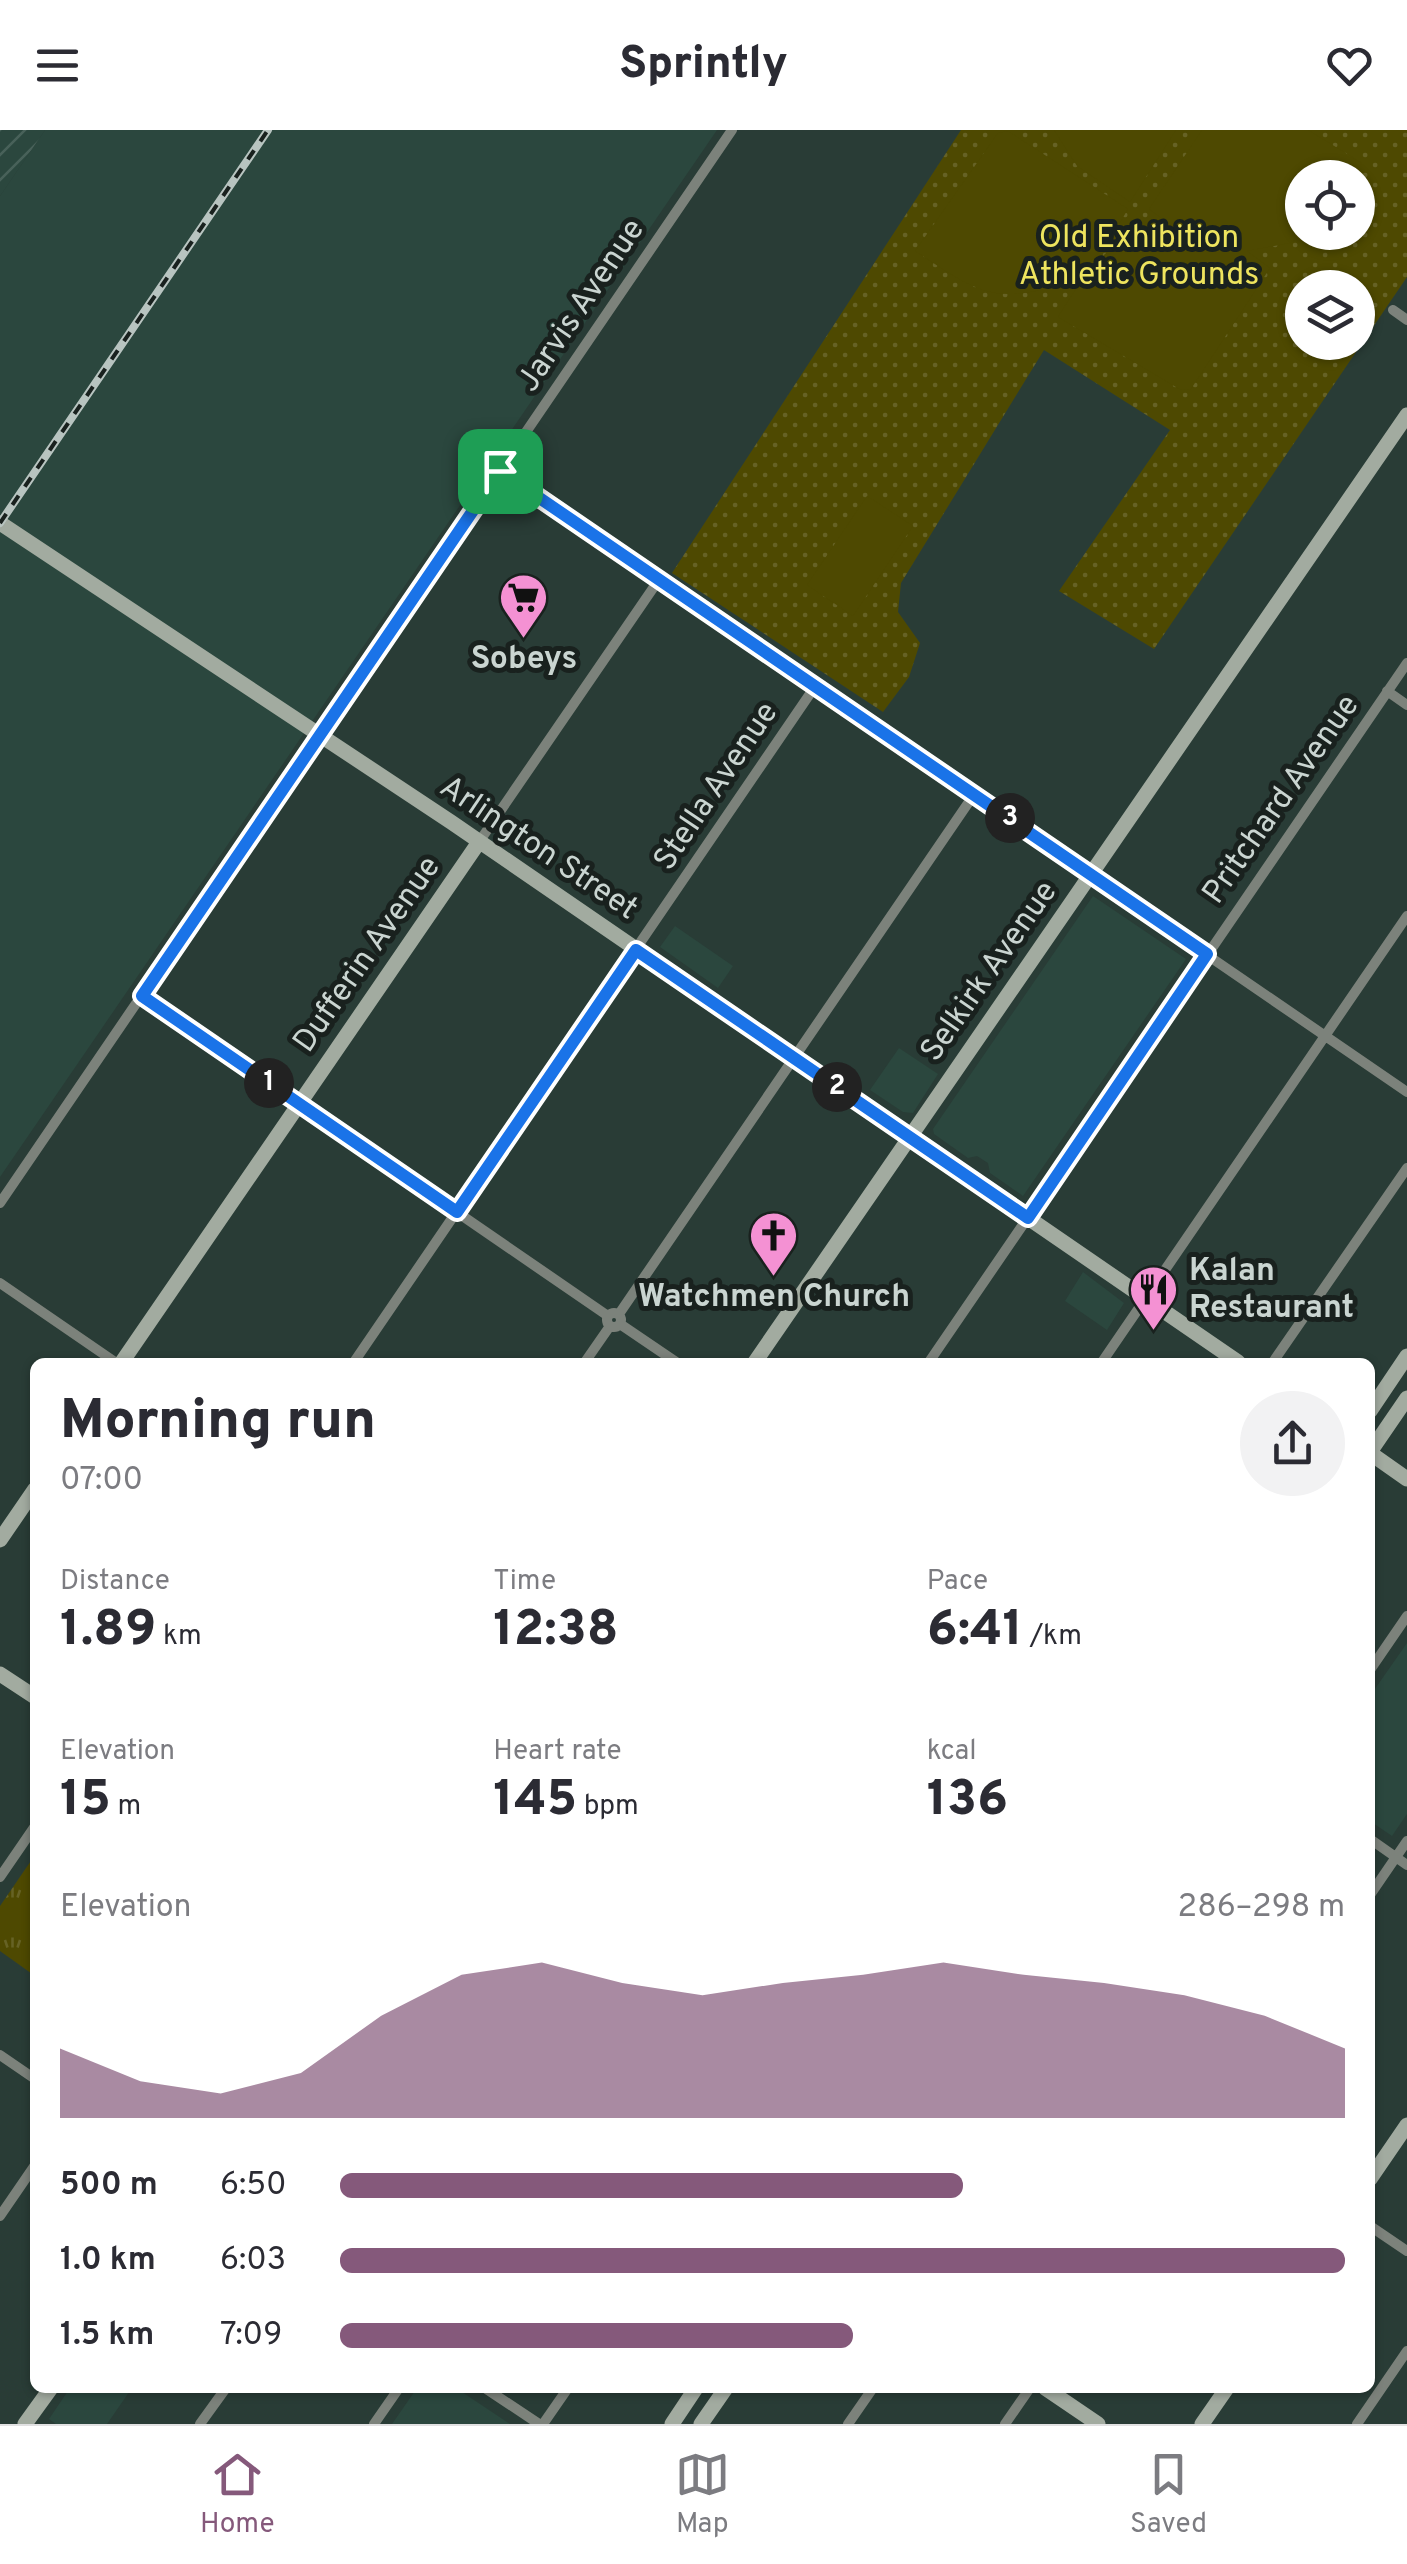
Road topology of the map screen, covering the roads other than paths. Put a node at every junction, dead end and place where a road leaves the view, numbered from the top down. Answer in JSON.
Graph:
{"nodes":[{"id":1,"x":732,"y":130,"type":"edge"},
{"id":2,"x":1393,"y":310,"type":"dead end"},
{"id":3,"x":1407,"y":320,"type":"edge"},
{"id":4,"x":1407,"y":414,"type":"edge"},
{"id":5,"x":500,"y":471,"type":"junction"},
{"id":6,"x":0,"y":523,"type":"edge"},
{"id":7,"x":660,"y":578,"type":"junction"},
{"id":8,"x":1407,"y":663,"type":"edge"},
{"id":9,"x":816,"y":685,"type":"junction"},
{"id":10,"x":1387,"y":692,"type":"junction"},
{"id":11,"x":1407,"y":705,"type":"edge"},
{"id":12,"x":975,"y":793,"type":"junction"},
{"id":13,"x":479,"y":842,"type":"junction"},
{"id":14,"x":1090,"y":874,"type":"junction"},
{"id":15,"x":1407,"y":916,"type":"edge"},
{"id":16,"x":636,"y":950,"type":"junction"},
{"id":17,"x":1207,"y":954,"type":"junction"},
{"id":18,"x":142,"y":996,"type":"junction"},
{"id":19,"x":1325,"y":1036,"type":"junction"},
{"id":20,"x":793,"y":1057,"type":"junction"},
{"id":21,"x":1407,"y":1092,"type":"edge"},
{"id":22,"x":299,"y":1103,"type":"junction"},
{"id":23,"x":910,"y":1136,"type":"junction"},
{"id":24,"x":1407,"y":1168,"type":"edge"},
{"id":25,"x":0,"y":1204,"type":"edge"},
{"id":26,"x":457,"y":1212,"type":"junction"},
{"id":27,"x":1028,"y":1218,"type":"junction"},
{"id":28,"x":0,"y":1284,"type":"edge"},
{"id":29,"x":1145,"y":1298,"type":"junction"},
{"id":30,"x":614,"y":1320,"type":"junction"},
{"id":31,"x":1407,"y":1356,"type":"edge"},
{"id":32,"x":112,"y":1358,"type":"edge"},
{"id":33,"x":121,"y":1358,"type":"edge"},
{"id":34,"x":357,"y":1358,"type":"edge"},
{"id":35,"x":588,"y":1358,"type":"edge"},
{"id":36,"x":670,"y":1358,"type":"edge"},
{"id":37,"x":758,"y":1358,"type":"edge"},
{"id":38,"x":932,"y":1358,"type":"edge"},
{"id":39,"x":1105,"y":1358,"type":"edge"},
{"id":40,"x":1232,"y":1358,"type":"edge"},
{"id":41,"x":1276,"y":1358,"type":"edge"},
{"id":42,"x":1407,"y":1398,"type":"edge"},
{"id":43,"x":1375,"y":1404,"type":"edge"},
{"id":44,"x":1375,"y":1445,"type":"edge"},
{"id":45,"x":1375,"y":1456,"type":"edge"},
{"id":46,"x":1407,"y":1479,"type":"edge"},
{"id":47,"x":30,"y":1496,"type":"edge"},
{"id":48,"x":0,"y":1540,"type":"edge"},
{"id":49,"x":1407,"y":1616,"type":"edge"},
{"id":50,"x":1375,"y":1663,"type":"edge"},
{"id":51,"x":0,"y":1674,"type":"edge"},
{"id":52,"x":30,"y":1694,"type":"edge"},
{"id":53,"x":30,"y":1833,"type":"edge"},
{"id":54,"x":1375,"y":1842,"type":"edge"},
{"id":55,"x":1407,"y":1842,"type":"edge"},
{"id":56,"x":1396,"y":1857,"type":"junction"},
{"id":57,"x":1407,"y":1864,"type":"edge"},
{"id":58,"x":0,"y":1878,"type":"edge"},
{"id":59,"x":1375,"y":1888,"type":"edge"},
{"id":60,"x":0,"y":2055,"type":"edge"},
{"id":61,"x":30,"y":2076,"type":"edge"},
{"id":62,"x":1407,"y":2126,"type":"edge"},
{"id":63,"x":1375,"y":2171,"type":"edge"},
{"id":64,"x":30,"y":2172,"type":"edge"},
{"id":65,"x":0,"y":2216,"type":"edge"},
{"id":66,"x":1375,"y":2229,"type":"edge"},
{"id":67,"x":1407,"y":2251,"type":"edge"},
{"id":68,"x":1407,"y":2351,"type":"edge"},
{"id":69,"x":47,"y":2393,"type":"edge"},
{"id":70,"x":222,"y":2393,"type":"edge"},
{"id":71,"x":396,"y":2393,"type":"edge"},
{"id":72,"x":493,"y":2393,"type":"edge"},
{"id":73,"x":564,"y":2393,"type":"edge"},
{"id":74,"x":693,"y":2393,"type":"edge"},
{"id":75,"x":723,"y":2393,"type":"edge"},
{"id":76,"x":870,"y":2393,"type":"edge"},
{"id":77,"x":1027,"y":2393,"type":"edge"},
{"id":78,"x":1053,"y":2393,"type":"edge"},
{"id":79,"x":1224,"y":2393,"type":"edge"},
{"id":80,"x":26,"y":2424,"type":"edge"},
{"id":81,"x":200,"y":2424,"type":"edge"},
{"id":82,"x":374,"y":2424,"type":"edge"},
{"id":83,"x":541,"y":2424,"type":"edge"},
{"id":84,"x":672,"y":2424,"type":"edge"},
{"id":85,"x":701,"y":2424,"type":"edge"},
{"id":86,"x":848,"y":2424,"type":"edge"},
{"id":87,"x":1005,"y":2424,"type":"edge"},
{"id":88,"x":1098,"y":2424,"type":"edge"},
{"id":89,"x":1202,"y":2424,"type":"edge"},
{"id":90,"x":1357,"y":2424,"type":"edge"}],
"edges":[{"from":1,"to":5,"type":"street","name":"Jarvis Avenue"},
{"from":2,"to":3,"type":"street"},
{"from":4,"to":14,"type":"main road","name":"Selkirk Avenue"},
{"from":5,"to":7,"type":"street"},
{"from":5,"to":18,"type":"street","name":"Jarvis Avenue"},
{"from":6,"to":13,"type":"main road","name":"Arlington Street"},
{"from":7,"to":9,"type":"street"},
{"from":7,"to":13,"type":"street","name":"Dufferin Avenue"},
{"from":8,"to":10,"type":"street","name":"Pritchard Avenue"},
{"from":9,"to":12,"type":"street"},
{"from":9,"to":16,"type":"street","name":"Stella Avenue"},
{"from":10,"to":11,"type":"street"},
{"from":10,"to":17,"type":"street","name":"Pritchard Avenue"},
{"from":12,"to":14,"type":"street"},
{"from":12,"to":20,"type":"street"},
{"from":13,"to":16,"type":"main road","name":"Arlington Street"},
{"from":13,"to":22,"type":"main road","name":"Dufferin Avenue"},
{"from":14,"to":17,"type":"street"},
{"from":14,"to":23,"type":"main road","name":"Selkirk Avenue"},
{"from":15,"to":19,"type":"street"},
{"from":16,"to":20,"type":"main road","name":"Arlington Street"},
{"from":16,"to":26,"type":"street","name":"Stella Avenue"},
{"from":17,"to":19,"type":"street"},
{"from":17,"to":27,"type":"street","name":"Pritchard Avenue"},
{"from":18,"to":22,"type":"street"},
{"from":18,"to":25,"type":"street","name":"Jarvis Avenue"},
{"from":19,"to":21,"type":"street"},
{"from":19,"to":29,"type":"street"},
{"from":20,"to":23,"type":"main road","name":"Arlington Street"},
{"from":20,"to":30,"type":"street"},
{"from":22,"to":26,"type":"street"},
{"from":22,"to":33,"type":"main road","name":"Dufferin Avenue"},
{"from":23,"to":27,"type":"main road","name":"Arlington Street"},
{"from":23,"to":37,"type":"main road","name":"Selkirk Avenue"},
{"from":24,"to":41,"type":"street"},
{"from":26,"to":30,"type":"street"},
{"from":26,"to":34,"type":"street","name":"Stella Avenue"},
{"from":27,"to":29,"type":"main road","name":"Arlington Street"},
{"from":27,"to":38,"type":"street","name":"Pritchard Avenue"},
{"from":28,"to":32,"type":"street"},
{"from":29,"to":39,"type":"street"},
{"from":29,"to":40,"type":"main road","name":"Arlington Street"},
{"from":30,"to":35,"type":"street"},
{"from":30,"to":36,"type":"street"},
{"from":31,"to":43,"type":"main road"},
{"from":42,"to":44,"type":"main road"},
{"from":45,"to":46,"type":"main road"},
{"from":47,"to":48,"type":"main road"},
{"from":49,"to":50,"type":"street"},
{"from":51,"to":52,"type":"main road"},
{"from":53,"to":58,"type":"street"},
{"from":54,"to":56,"type":"street"},
{"from":55,"to":56,"type":"street"},
{"from":56,"to":57,"type":"street"},
{"from":56,"to":59,"type":"street"},
{"from":60,"to":61,"type":"street"},
{"from":62,"to":63,"type":"main road"},
{"from":64,"to":65,"type":"street"},
{"from":66,"to":67,"type":"street"},
{"from":68,"to":90,"type":"street"},
{"from":69,"to":80,"type":"main road"},
{"from":70,"to":81,"type":"street"},
{"from":71,"to":82,"type":"street"},
{"from":72,"to":83,"type":"street"},
{"from":73,"to":83,"type":"street"},
{"from":74,"to":84,"type":"main road"},
{"from":75,"to":85,"type":"main road"},
{"from":76,"to":86,"type":"street"},
{"from":77,"to":87,"type":"street"},
{"from":78,"to":88,"type":"main road"},
{"from":79,"to":89,"type":"main road"}]}
